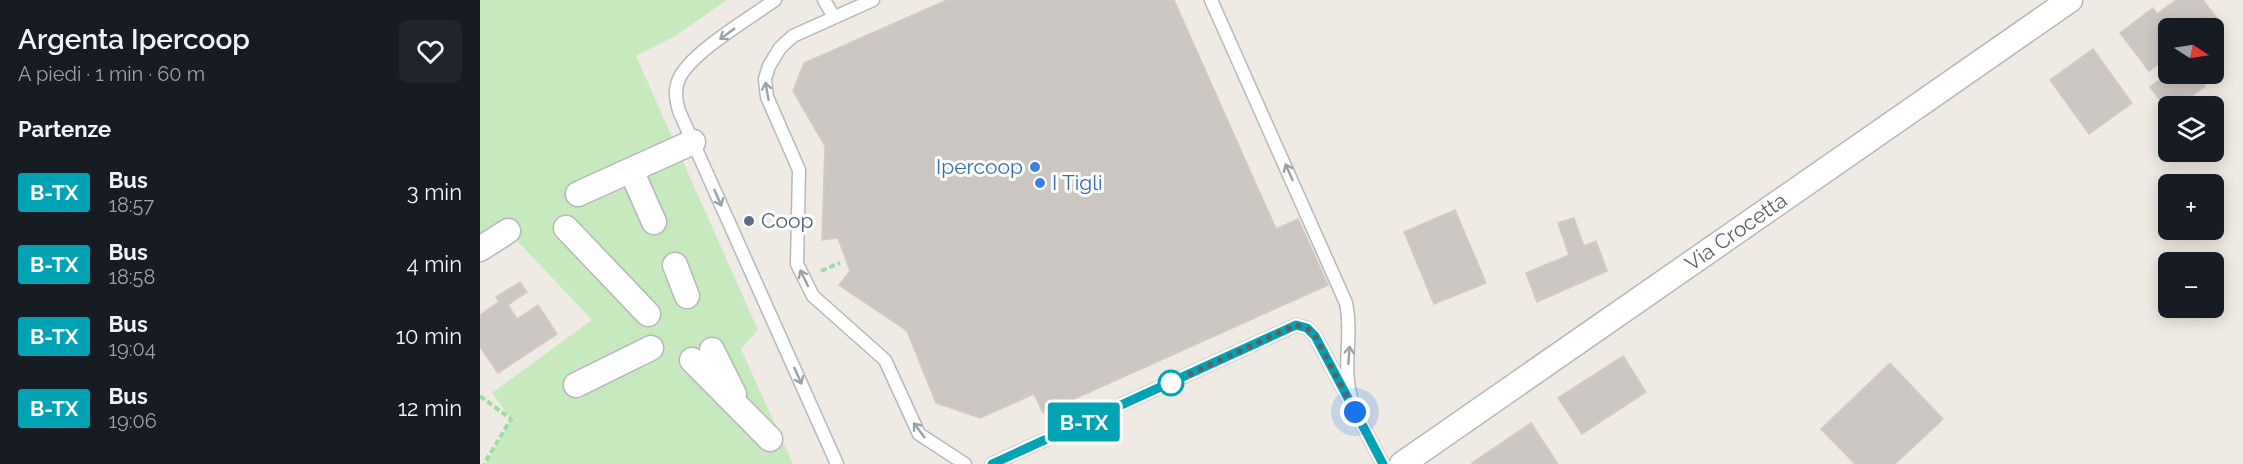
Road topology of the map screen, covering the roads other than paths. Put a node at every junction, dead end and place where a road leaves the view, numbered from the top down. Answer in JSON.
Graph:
{"nodes":[{"id":1,"x":775,"y":0,"type":"edge"},
{"id":2,"x":824,"y":0,"type":"edge"},
{"id":3,"x":873,"y":0,"type":"edge"},
{"id":4,"x":1211,"y":0,"type":"edge"},
{"id":5,"x":2070,"y":0,"type":"edge"},
{"id":6,"x":834,"y":17,"type":"junction"},
{"id":7,"x":693,"y":142,"type":"junction"},
{"id":8,"x":631,"y":170,"type":"junction"},
{"id":9,"x":578,"y":194,"type":"dead end"},
{"id":10,"x":654,"y":222,"type":"dead end"},
{"id":11,"x":566,"y":228,"type":"dead end"},
{"id":12,"x":508,"y":231,"type":"dead end"},
{"id":13,"x":480,"y":249,"type":"edge"},
{"id":14,"x":675,"y":265,"type":"dead end"},
{"id":15,"x":687,"y":296,"type":"dead end"},
{"id":16,"x":648,"y":314,"type":"dead end"},
{"id":17,"x":651,"y":348,"type":"dead end"},
{"id":18,"x":702,"y":355,"type":"dead end"},
{"id":19,"x":576,"y":386,"type":"dead end"},
{"id":20,"x":1355,"y":412,"type":"junction"},
{"id":21,"x":764,"y":442,"type":"dead end"},
{"id":22,"x":960,"y":463,"type":"edge"},
{"id":23,"x":837,"y":464,"type":"edge"},
{"id":24,"x":992,"y":464,"type":"edge"},
{"id":25,"x":1383,"y":464,"type":"edge"},
{"id":26,"x":1402,"y":464,"type":"edge"}],
"edges":[{"from":1,"to":7,"type":"lane","one_way":true},
{"from":2,"to":6,"type":"lane"},
{"from":3,"to":6,"type":"lane"},
{"from":20,"to":4,"type":"lane","one_way":true},
{"from":5,"to":26,"type":"street","name":"Via Crocetta"},
{"from":22,"to":6,"type":"lane","one_way":true},
{"from":7,"to":8,"type":"street"},
{"from":7,"to":23,"type":"lane","one_way":true},
{"from":8,"to":9,"type":"street"},
{"from":8,"to":10,"type":"street"},
{"from":11,"to":16,"type":"street"},
{"from":12,"to":13,"type":"street"},
{"from":14,"to":15,"type":"street"},
{"from":17,"to":19,"type":"street"},
{"from":18,"to":21,"type":"street"},
{"from":20,"to":24,"type":"lane"},
{"from":20,"to":25,"type":"lane"}]}
